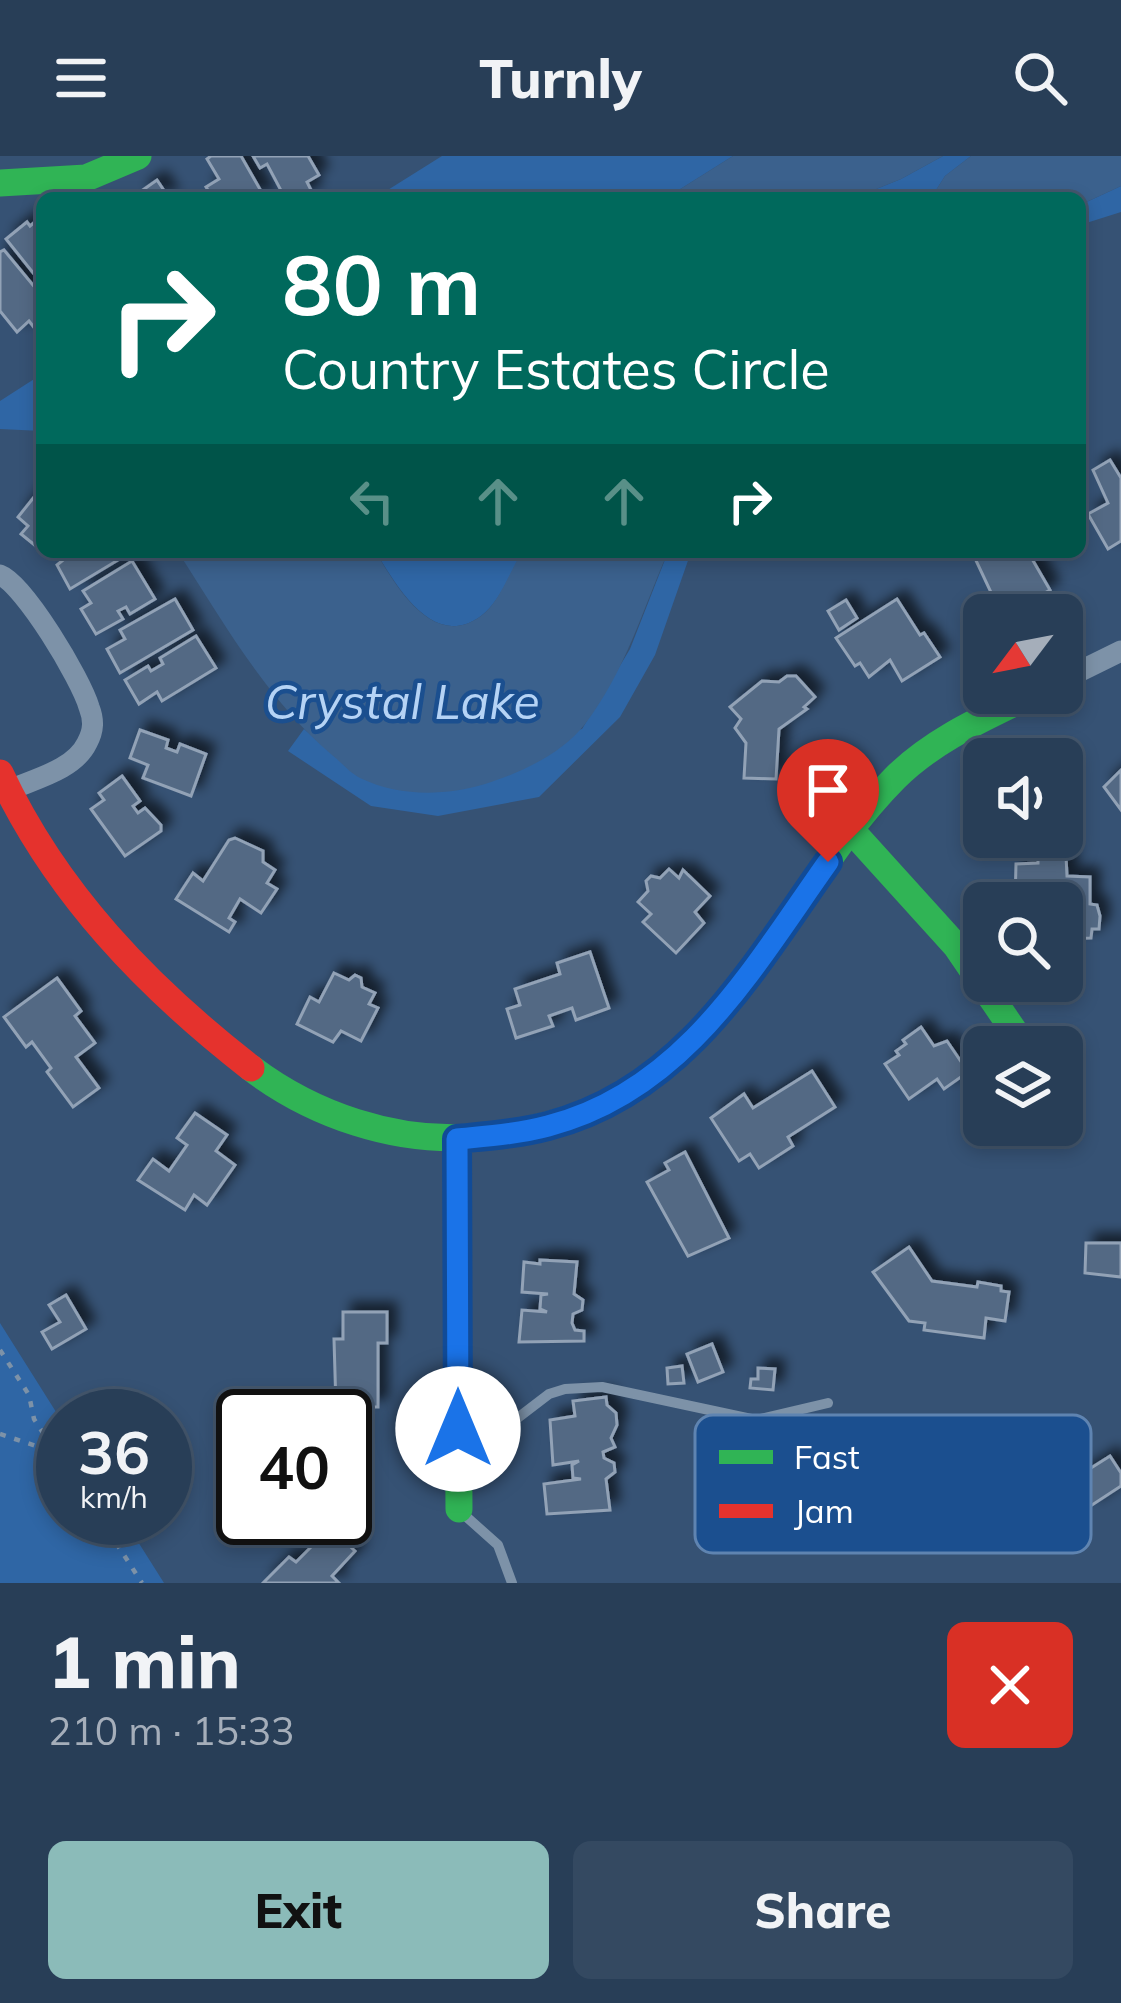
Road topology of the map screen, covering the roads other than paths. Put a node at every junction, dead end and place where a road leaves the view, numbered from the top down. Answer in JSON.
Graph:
{"nodes":[{"id":1,"x":138,"y":156,"type":"edge"},
{"id":2,"x":0,"y":183,"type":"edge"},
{"id":3,"x":0,"y":575,"type":"edge"},
{"id":4,"x":1121,"y":651,"type":"edge"},
{"id":5,"x":1083,"y":670,"type":"edge"},
{"id":6,"x":993,"y":714,"type":"edge"},
{"id":7,"x":4,"y":782,"type":"edge"},
{"id":8,"x":851,"y":830,"type":"junction"},
{"id":9,"x":1011,"y":1026,"type":"edge"},
{"id":10,"x":457,"y":1139,"type":"junction"},
{"id":11,"x":828,"y":1403,"type":"dead end"},
{"id":12,"x":733,"y":1415,"type":"edge"},
{"id":13,"x":777,"y":1415,"type":"edge"},
{"id":14,"x":458,"y":1429,"type":"junction"},
{"id":15,"x":459,"y":1510,"type":"joint"},
{"id":16,"x":512,"y":1583,"type":"edge"}],
"edges":[{"from":1,"to":2,"type":"street"},
{"from":3,"to":7,"type":"street"},
{"from":4,"to":5,"type":"street"},
{"from":6,"to":8,"type":"street"},
{"from":7,"to":10,"type":"street"},
{"from":8,"to":9,"type":"street"},
{"from":8,"to":10,"type":"street"},
{"from":10,"to":14,"type":"street"},
{"from":11,"to":13,"type":"lane"},
{"from":12,"to":14,"type":"lane"},
{"from":14,"to":15,"type":"street"},
{"from":15,"to":16,"type":"lane"}]}
